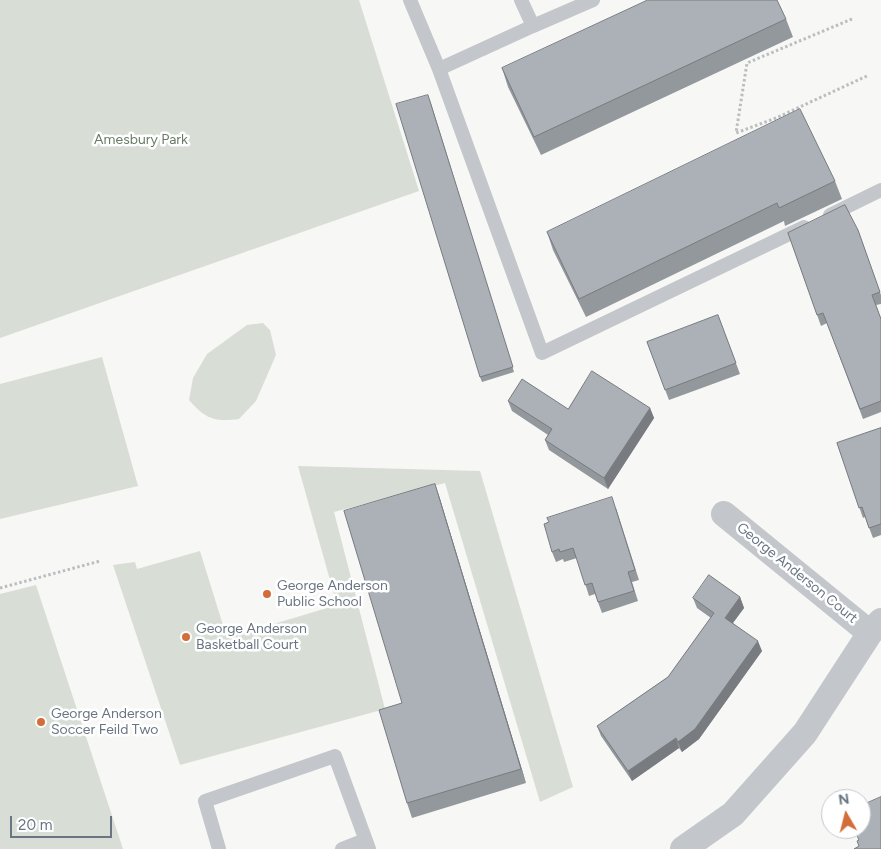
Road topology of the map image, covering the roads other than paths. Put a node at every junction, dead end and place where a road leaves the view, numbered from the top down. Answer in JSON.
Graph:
{"nodes":[{"id":1,"x":410,"y":0,"type":"edge"},
{"id":2,"x":521,"y":0,"type":"edge"},
{"id":3,"x":593,"y":0,"type":"edge"},
{"id":4,"x":533,"y":26,"type":"junction"},
{"id":5,"x":439,"y":69,"type":"junction"},
{"id":6,"x":881,"y":190,"type":"edge"},
{"id":7,"x":724,"y":514,"type":"dead end"},
{"id":8,"x":875,"y":627,"type":"edge"},
{"id":9,"x":367,"y":845,"type":"edge"},
{"id":10,"x":219,"y":849,"type":"edge"},
{"id":11,"x":342,"y":849,"type":"edge"},
{"id":12,"x":683,"y":849,"type":"edge"}],
"edges":[{"from":1,"to":5,"type":"lane"},
{"from":2,"to":4,"type":"lane"},
{"from":3,"to":4,"type":"lane"},
{"from":4,"to":5,"type":"lane"},
{"from":5,"to":6,"type":"lane"},
{"from":7,"to":8,"type":"street","name":"George Anderson Court"},
{"from":8,"to":12,"type":"street"},
{"from":9,"to":10,"type":"lane"},
{"from":9,"to":11,"type":"lane"}]}
